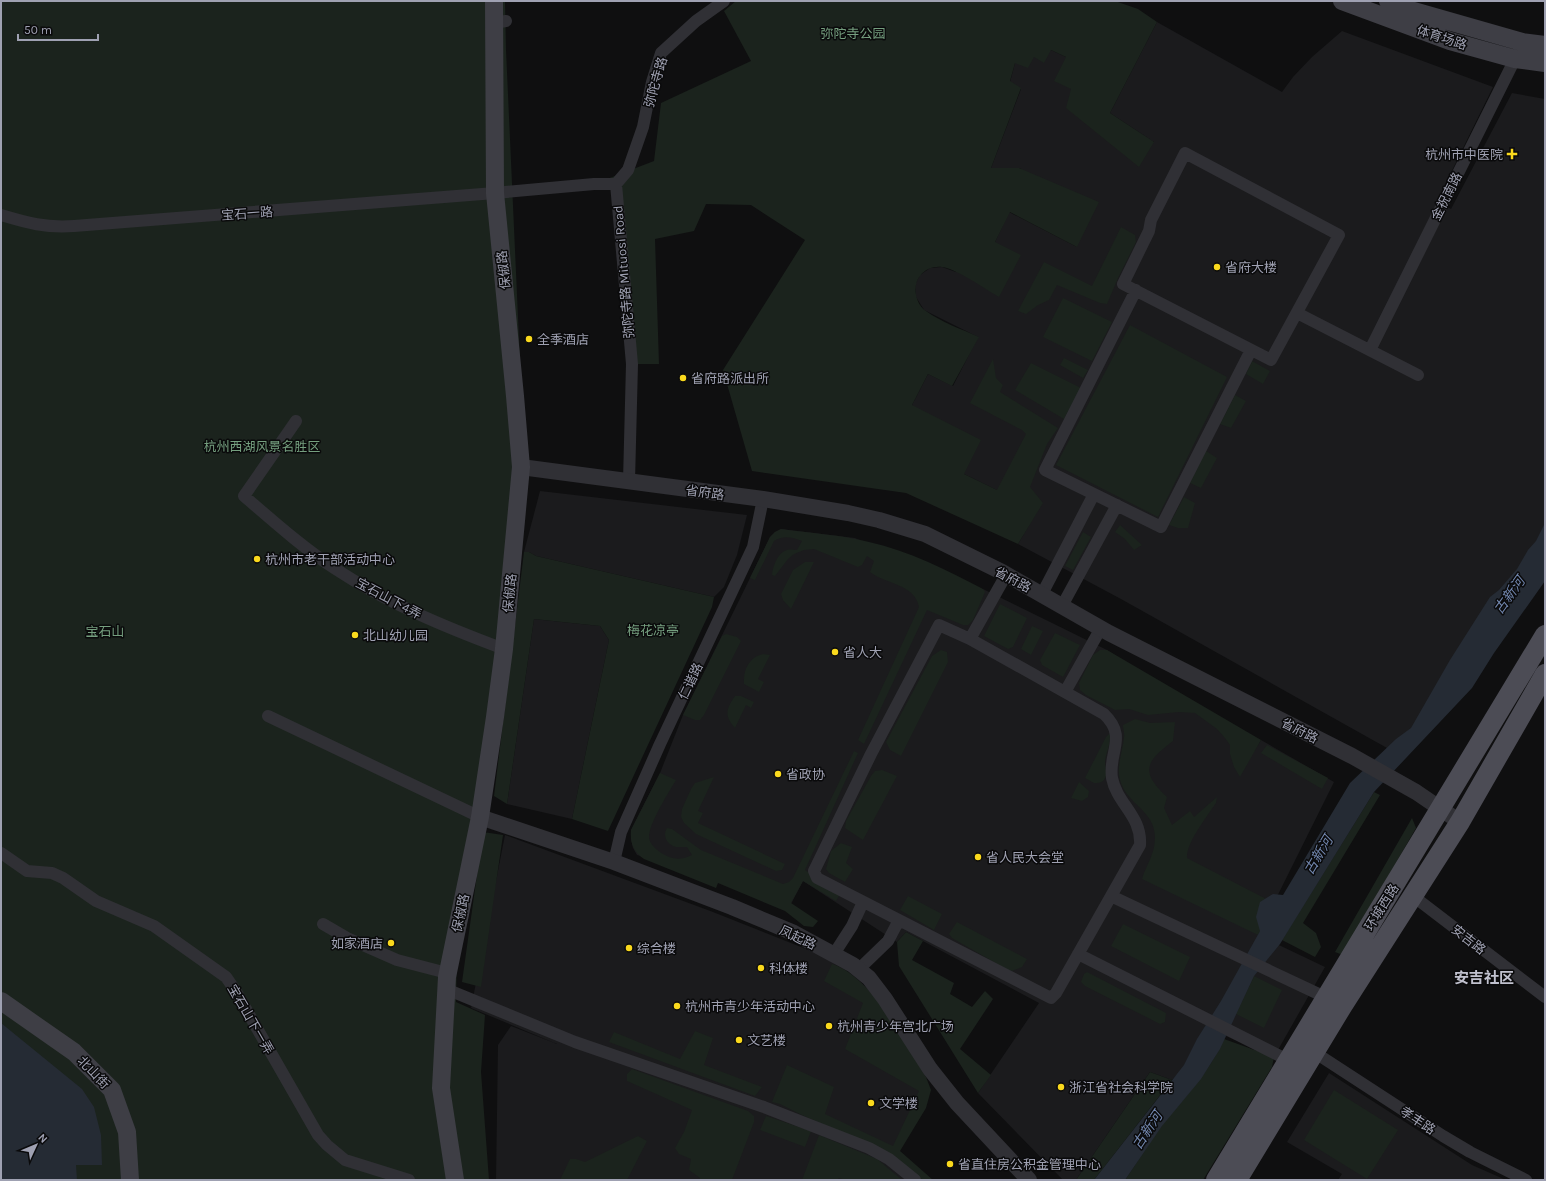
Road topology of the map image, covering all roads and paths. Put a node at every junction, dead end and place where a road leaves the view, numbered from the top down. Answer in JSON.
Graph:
{"nodes":[{"id":1,"x":494,"y":1,"type":"edge"},
{"id":2,"x":724,"y":1,"type":"edge"},
{"id":3,"x":1342,"y":1,"type":"edge"},
{"id":4,"x":1388,"y":1,"type":"edge"},
{"id":5,"x":1522,"y":42,"type":"junction"},
{"id":6,"x":1545,"y":45,"type":"edge"},
{"id":7,"x":1515,"y":60,"type":"junction"},
{"id":8,"x":1545,"y":63,"type":"edge"},
{"id":9,"x":616,"y":184,"type":"junction"},
{"id":10,"x":495,"y":194,"type":"junction"},
{"id":11,"x":1,"y":215,"type":"edge"},
{"id":12,"x":1136,"y":290,"type":"junction"},
{"id":13,"x":1297,"y":312,"type":"junction"},
{"id":14,"x":1251,"y":350,"type":"junction"},
{"id":15,"x":1370,"y":350,"type":"junction"},
{"id":16,"x":1418,"y":375,"type":"dead end"},
{"id":17,"x":296,"y":421,"type":"dead end"},
{"id":18,"x":521,"y":467,"type":"junction"},
{"id":19,"x":629,"y":481,"type":"junction"},
{"id":20,"x":1094,"y":494,"type":"junction"},
{"id":21,"x":763,"y":499,"type":"junction"},
{"id":22,"x":1117,"y":506,"type":"junction"},
{"id":23,"x":1006,"y":575,"type":"junction"},
{"id":24,"x":1042,"y":594,"type":"junction"},
{"id":25,"x":1062,"y":606,"type":"junction"},
{"id":26,"x":1101,"y":628,"type":"junction"},
{"id":27,"x":1545,"y":635,"type":"edge"},
{"id":28,"x":970,"y":639,"type":"junction"},
{"id":29,"x":504,"y":649,"type":"junction"},
{"id":30,"x":1545,"y":674,"type":"edge"},
{"id":31,"x":1066,"y":692,"type":"junction"},
{"id":32,"x":268,"y":716,"type":"dead end"},
{"id":33,"x":1441,"y":809,"type":"junction"},
{"id":34,"x":480,"y":818,"type":"junction"},
{"id":35,"x":1460,"y":822,"type":"junction"},
{"id":36,"x":1,"y":853,"type":"edge"},
{"id":37,"x":614,"y":862,"type":"junction"},
{"id":38,"x":1111,"y":896,"type":"junction"},
{"id":39,"x":1413,"y":896,"type":"junction"},
{"id":40,"x":863,"y":902,"type":"junction"},
{"id":41,"x":899,"y":920,"type":"junction"},
{"id":42,"x":323,"y":924,"type":"dead end"},
{"id":43,"x":834,"y":954,"type":"junction"},
{"id":44,"x":1078,"y":954,"type":"junction"},
{"id":45,"x":859,"y":970,"type":"junction"},
{"id":46,"x":447,"y":981,"type":"junction"},
{"id":47,"x":1325,"y":997,"type":"junction"},
{"id":48,"x":1545,"y":997,"type":"edge"},
{"id":49,"x":1,"y":1001,"type":"edge"},
{"id":50,"x":1314,"y":1052,"type":"junction"},
{"id":51,"x":1288,"y":1060,"type":"junction"},
{"id":52,"x":130,"y":1180,"type":"edge"},
{"id":53,"x":409,"y":1180,"type":"edge"},
{"id":54,"x":455,"y":1180,"type":"edge"},
{"id":55,"x":914,"y":1180,"type":"edge"},
{"id":56,"x":1029,"y":1180,"type":"edge"},
{"id":57,"x":1216,"y":1180,"type":"edge"},
{"id":58,"x":1237,"y":1180,"type":"edge"},
{"id":59,"x":1526,"y":1180,"type":"edge"}],
"edges":[{"from":1,"to":10,"type":"main road","name":"保俶路"},
{"from":2,"to":9,"type":"street","name":"弥陀寺路"},
{"from":3,"to":7,"type":"main road","name":"体育场路"},
{"from":4,"to":5,"type":"main road","name":"体育场路"},
{"from":5,"to":6,"type":"main road","name":"体育场路"},
{"from":5,"to":7,"type":"street","name":"金祝南路"},
{"from":7,"to":8,"type":"main road","name":"体育场路"},
{"from":7,"to":15,"type":"street","name":"金祝南路"},
{"from":9,"to":10,"type":"street"},
{"from":9,"to":19,"type":"street","name":"弥陀寺路 Mituosi Road"},
{"from":10,"to":11,"type":"street","name":"宝石一路"},
{"from":10,"to":18,"type":"main road","name":"保俶路"},
{"from":12,"to":13,"type":"street"},
{"from":12,"to":14,"type":"street"},
{"from":12,"to":20,"type":"street"},
{"from":13,"to":14,"type":"street"},
{"from":13,"to":15,"type":"street"},
{"from":14,"to":22,"type":"street"},
{"from":15,"to":16,"type":"street"},
{"from":17,"to":29,"type":"street","name":"宝石山下4弄"},
{"from":18,"to":19,"type":"street","name":"省府路"},
{"from":18,"to":29,"type":"main road","name":"保俶路"},
{"from":19,"to":21,"type":"street","name":"省府路"},
{"from":20,"to":22,"type":"street"},
{"from":20,"to":24,"type":"street"},
{"from":21,"to":23,"type":"street","name":"省府路"},
{"from":21,"to":37,"type":"street","name":"仁谐路"},
{"from":22,"to":25,"type":"street"},
{"from":23,"to":24,"type":"street","name":"省府路"},
{"from":23,"to":28,"type":"street"},
{"from":24,"to":25,"type":"street","name":"省府路"},
{"from":25,"to":26,"type":"street","name":"省府路"},
{"from":26,"to":31,"type":"street"},
{"from":26,"to":33,"type":"street","name":"省府路"},
{"from":27,"to":33,"type":"main road","name":"环城西路"},
{"from":28,"to":31,"type":"street"},
{"from":28,"to":40,"type":"street"},
{"from":29,"to":34,"type":"main road","name":"保俶路"},
{"from":30,"to":35,"type":"main road","name":"环城西路"},
{"from":31,"to":38,"type":"street"},
{"from":32,"to":34,"type":"street"},
{"from":33,"to":35,"type":"street","name":"省府路"},
{"from":33,"to":47,"type":"main road","name":"环城西路"},
{"from":34,"to":37,"type":"street","name":"凤起路"},
{"from":34,"to":46,"type":"main road","name":"保俶路"},
{"from":35,"to":39,"type":"main road","name":"环城西路"},
{"from":36,"to":53,"type":"street","name":"宝石山下一弄"},
{"from":37,"to":43,"type":"street","name":"凤起路"},
{"from":38,"to":44,"type":"street"},
{"from":38,"to":47,"type":"street"},
{"from":39,"to":48,"type":"street","name":"安吉路"},
{"from":39,"to":50,"type":"main road","name":"环城西路"},
{"from":40,"to":41,"type":"street"},
{"from":40,"to":43,"type":"street"},
{"from":41,"to":44,"type":"street"},
{"from":41,"to":45,"type":"street"},
{"from":42,"to":46,"type":"street"},
{"from":43,"to":45,"type":"street","name":"凤起路"},
{"from":44,"to":51,"type":"street"},
{"from":45,"to":56,"type":"street","name":"凤起路"},
{"from":46,"to":54,"type":"main road","name":"保俶路"},
{"from":46,"to":55,"type":"street"},
{"from":47,"to":51,"type":"main road","name":"环城西路"},
{"from":49,"to":52,"type":"main road","name":"北山街"},
{"from":50,"to":58,"type":"main road","name":"环城西路"},
{"from":50,"to":59,"type":"street","name":"孝丰路"},
{"from":51,"to":57,"type":"main road","name":"环城西路"}]}
